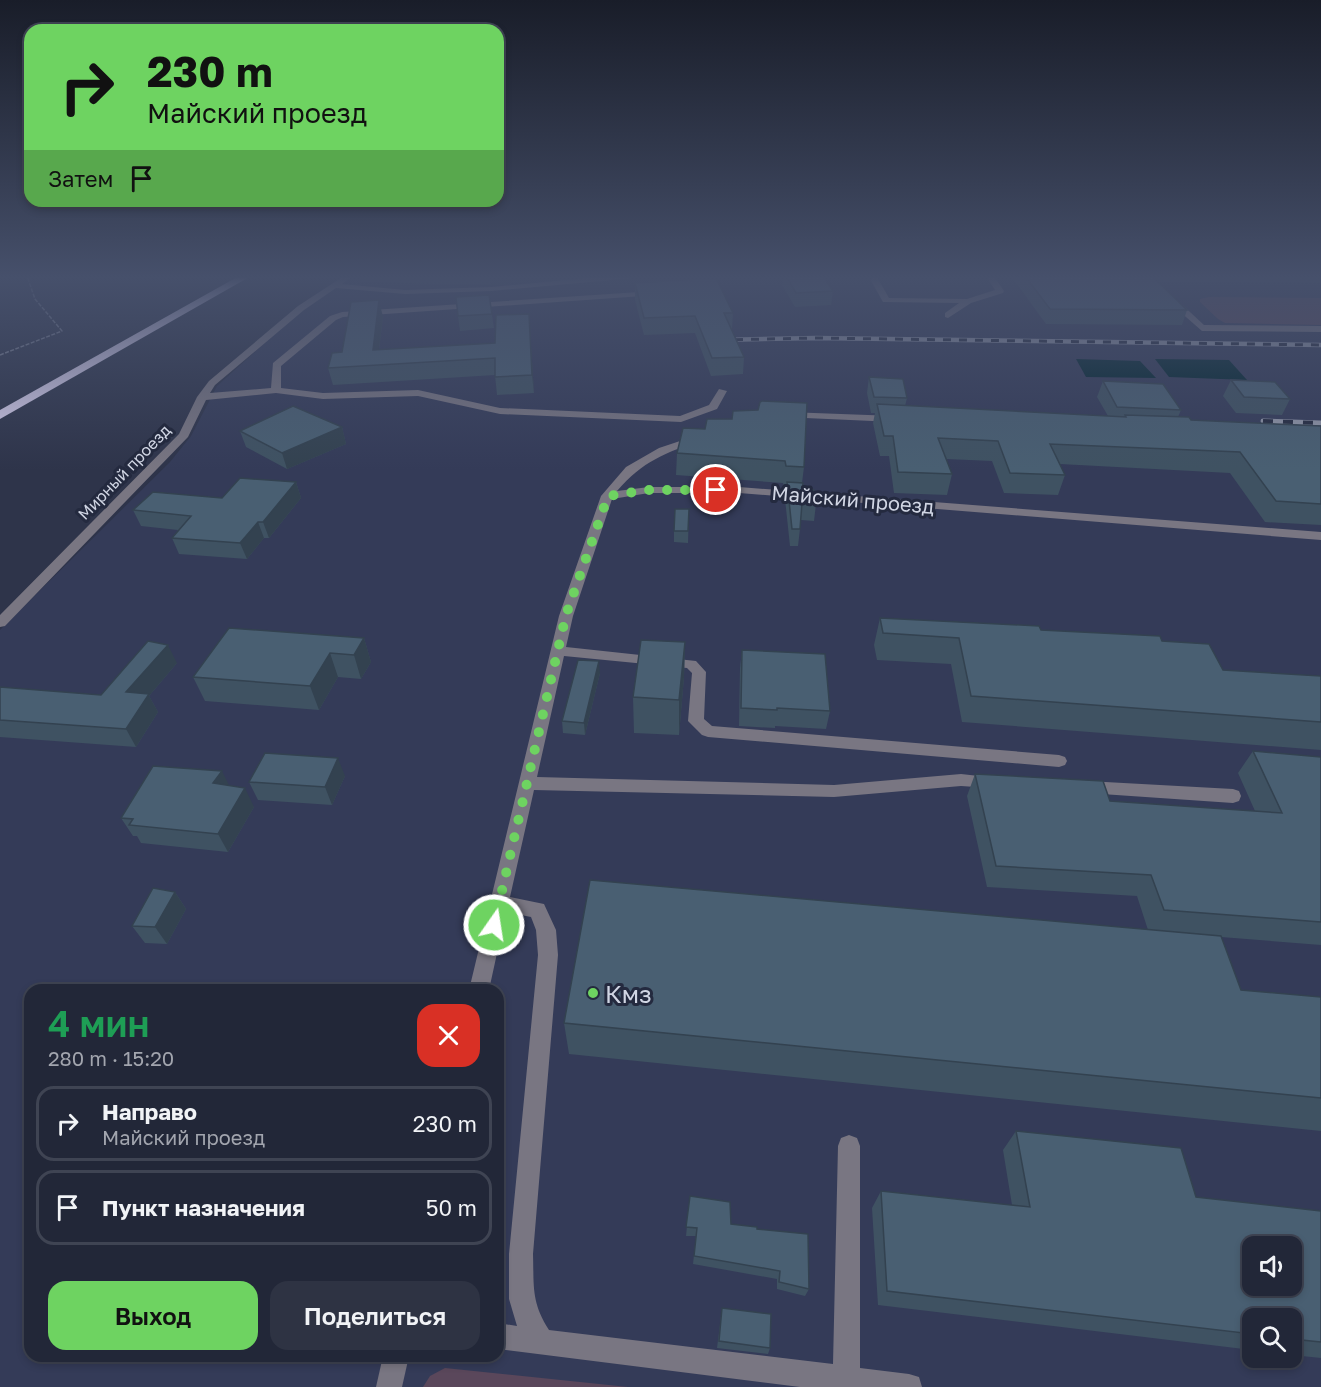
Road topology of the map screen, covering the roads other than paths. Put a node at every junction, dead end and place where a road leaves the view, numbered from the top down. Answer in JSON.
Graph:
{"nodes":[{"id":1,"x":124,"y":341,"type":"edge"},
{"id":2,"x":131,"y":341,"type":"edge"},
{"id":3,"x":262,"y":341,"type":"edge"},
{"id":4,"x":305,"y":341,"type":"edge"},
{"id":5,"x":276,"y":390,"type":"junction"},
{"id":6,"x":722,"y":392,"type":"dead end"},
{"id":7,"x":202,"y":397,"type":"junction"},
{"id":8,"x":0,"y":410,"type":"edge"},
{"id":9,"x":0,"y":415,"type":"edge"},
{"id":10,"x":780,"y":416,"type":"edge"},
{"id":11,"x":907,"y":419,"type":"edge"},
{"id":12,"x":712,"y":433,"type":"edge"},
{"id":13,"x":608,"y":496,"type":"junction"},
{"id":14,"x":1321,"y":536,"type":"edge"},
{"id":15,"x":0,"y":623,"type":"edge"},
{"id":16,"x":558,"y":651,"type":"junction"},
{"id":17,"x":1059,"y":762,"type":"dead end"},
{"id":18,"x":527,"y":783,"type":"junction"},
{"id":19,"x":1008,"y":783,"type":"edge"},
{"id":20,"x":1067,"y":786,"type":"edge"},
{"id":21,"x":1233,"y":796,"type":"dead end"},
{"id":22,"x":499,"y":903,"type":"junction"},
{"id":23,"x":480,"y":984,"type":"edge"},
{"id":24,"x":849,"y":1146,"type":"dead end"},
{"id":25,"x":504,"y":1337,"type":"edge"},
{"id":26,"x":543,"y":1342,"type":"junction"},
{"id":27,"x":395,"y":1362,"type":"edge"},
{"id":28,"x":845,"y":1383,"type":"edge"},
{"id":29,"x":389,"y":1387,"type":"edge"},
{"id":30,"x":909,"y":1387,"type":"edge"}],
"edges":[{"from":1,"to":8,"type":"highway"},
{"from":2,"to":9,"type":"highway"},
{"from":3,"to":7,"type":"street","name":"Мирный проезд"},
{"from":4,"to":5,"type":"street"},
{"from":5,"to":6,"type":"street"},
{"from":5,"to":7,"type":"street"},
{"from":7,"to":15,"type":"street","name":"Мирный проезд"},
{"from":10,"to":11,"type":"street"},
{"from":12,"to":13,"type":"street"},
{"from":13,"to":14,"type":"street","name":"Майский проезд"},
{"from":13,"to":16,"type":"street"},
{"from":16,"to":17,"type":"street"},
{"from":16,"to":18,"type":"street"},
{"from":18,"to":19,"type":"street"},
{"from":18,"to":22,"type":"street"},
{"from":20,"to":21,"type":"street"},
{"from":22,"to":23,"type":"street"},
{"from":22,"to":26,"type":"street"},
{"from":24,"to":28,"type":"street"},
{"from":25,"to":26,"type":"street"},
{"from":26,"to":28,"type":"street"},
{"from":27,"to":29,"type":"street"},
{"from":28,"to":30,"type":"street"}]}
